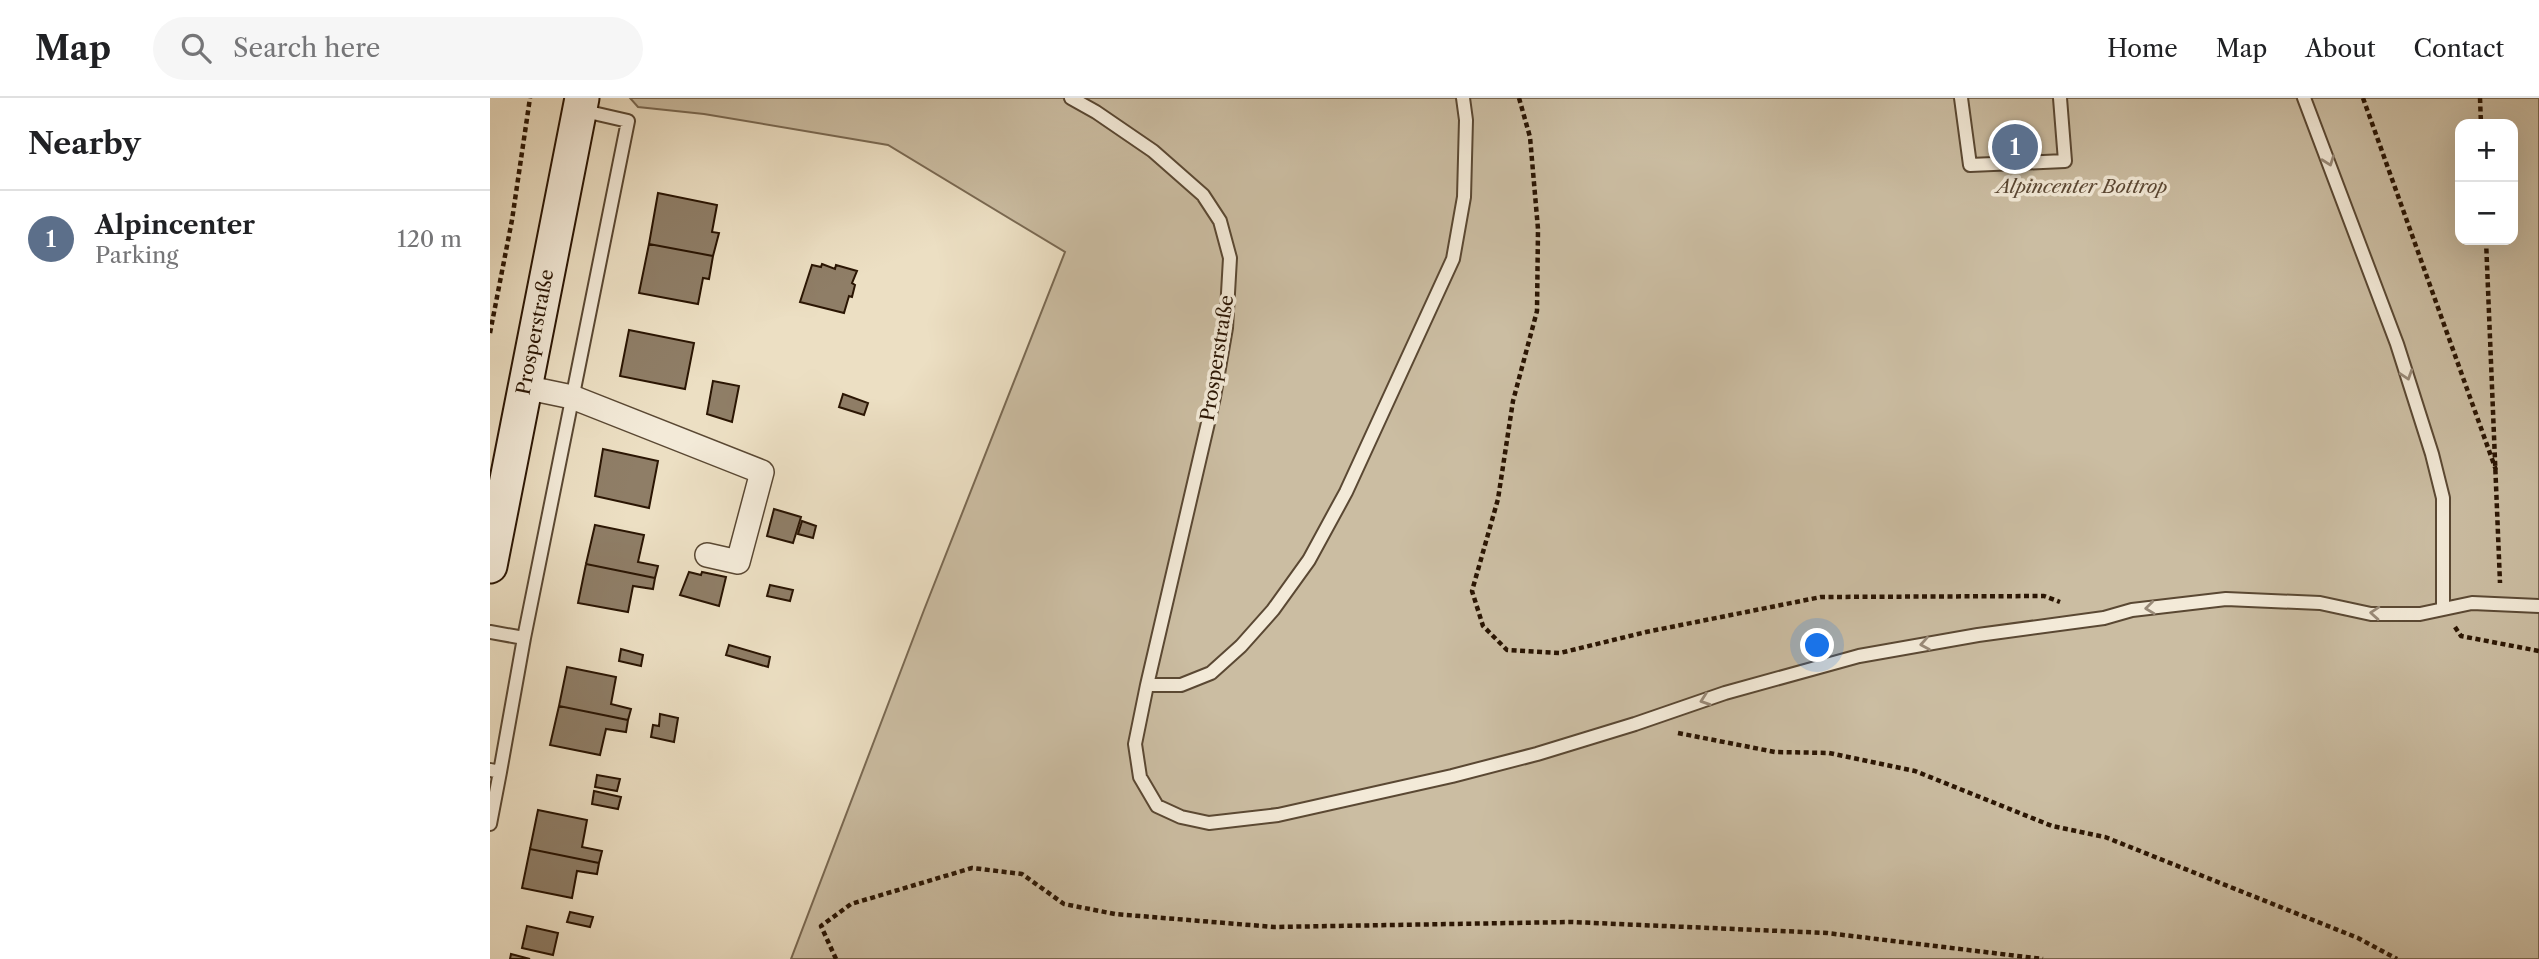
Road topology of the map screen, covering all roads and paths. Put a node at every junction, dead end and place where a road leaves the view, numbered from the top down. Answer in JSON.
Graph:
{"nodes":[{"id":1,"x":530,"y":98,"type":"edge"},
{"id":2,"x":1072,"y":98,"type":"edge"},
{"id":3,"x":1463,"y":98,"type":"edge"},
{"id":4,"x":1519,"y":98,"type":"edge"},
{"id":5,"x":1961,"y":98,"type":"edge"},
{"id":6,"x":2060,"y":98,"type":"edge"},
{"id":7,"x":2304,"y":98,"type":"edge"},
{"id":8,"x":2363,"y":98,"type":"edge"},
{"id":9,"x":2480,"y":98,"type":"edge"},
{"id":10,"x":580,"y":104,"type":"edge"},
{"id":11,"x":2481,"y":119,"type":"edge"},
{"id":12,"x":2486,"y":245,"type":"edge"},
{"id":13,"x":490,"y":333,"type":"edge"},
{"id":14,"x":524,"y":387,"type":"junction"},
{"id":15,"x":572,"y":397,"type":"junction"},
{"id":16,"x":2496,"y":470,"type":"junction"},
{"id":17,"x":707,"y":555,"type":"dead end"},
{"id":18,"x":490,"y":566,"type":"edge"},
{"id":19,"x":2501,"y":604,"type":"junction"},
{"id":20,"x":2539,"y":606,"type":"edge"},
{"id":21,"x":2443,"y":609,"type":"junction"},
{"id":22,"x":2104,"y":618,"type":"junction"},
{"id":23,"x":490,"y":632,"type":"edge"},
{"id":24,"x":524,"y":638,"type":"junction"},
{"id":25,"x":2539,"y":650,"type":"edge"},
{"id":26,"x":1147,"y":685,"type":"junction"},
{"id":27,"x":1635,"y":724,"type":"junction"},
{"id":28,"x":495,"y":771,"type":"edge"},
{"id":29,"x":490,"y":824,"type":"edge"},
{"id":30,"x":835,"y":959,"type":"edge"},
{"id":31,"x":2043,"y":959,"type":"edge"},
{"id":32,"x":2397,"y":959,"type":"edge"}],
"edges":[{"from":1,"to":13,"type":"path"},
{"from":2,"to":26,"type":"lane","name":"Prosperstraße"},
{"from":3,"to":26,"type":"lane"},
{"from":4,"to":22,"type":"path"},
{"from":5,"to":6,"type":"lane"},
{"from":7,"to":21,"type":"lane","one_way":true},
{"from":8,"to":16,"type":"path"},
{"from":9,"to":11,"type":"path"},
{"from":10,"to":14,"type":"main road","name":"Prosperstraße"},
{"from":10,"to":15,"type":"lane"},
{"from":12,"to":16,"type":"path"},
{"from":14,"to":15,"type":"street"},
{"from":14,"to":18,"type":"main road","name":"Prosperstraße"},
{"from":15,"to":17,"type":"street"},
{"from":15,"to":24,"type":"lane"},
{"from":16,"to":19,"type":"path"},
{"from":19,"to":20,"type":"lane","name":"Prosperstraße"},
{"from":19,"to":21,"type":"lane","name":"Prosperstraße"},
{"from":21,"to":22,"type":"lane","name":"Prosperstraße","one_way":true},
{"from":21,"to":25,"type":"path"},
{"from":22,"to":27,"type":"lane","name":"Prosperstraße","one_way":true},
{"from":23,"to":24,"type":"lane"},
{"from":24,"to":28,"type":"lane"},
{"from":26,"to":27,"type":"lane","name":"Prosperstraße"},
{"from":27,"to":32,"type":"path"},
{"from":28,"to":29,"type":"lane"},
{"from":30,"to":31,"type":"path"}]}
